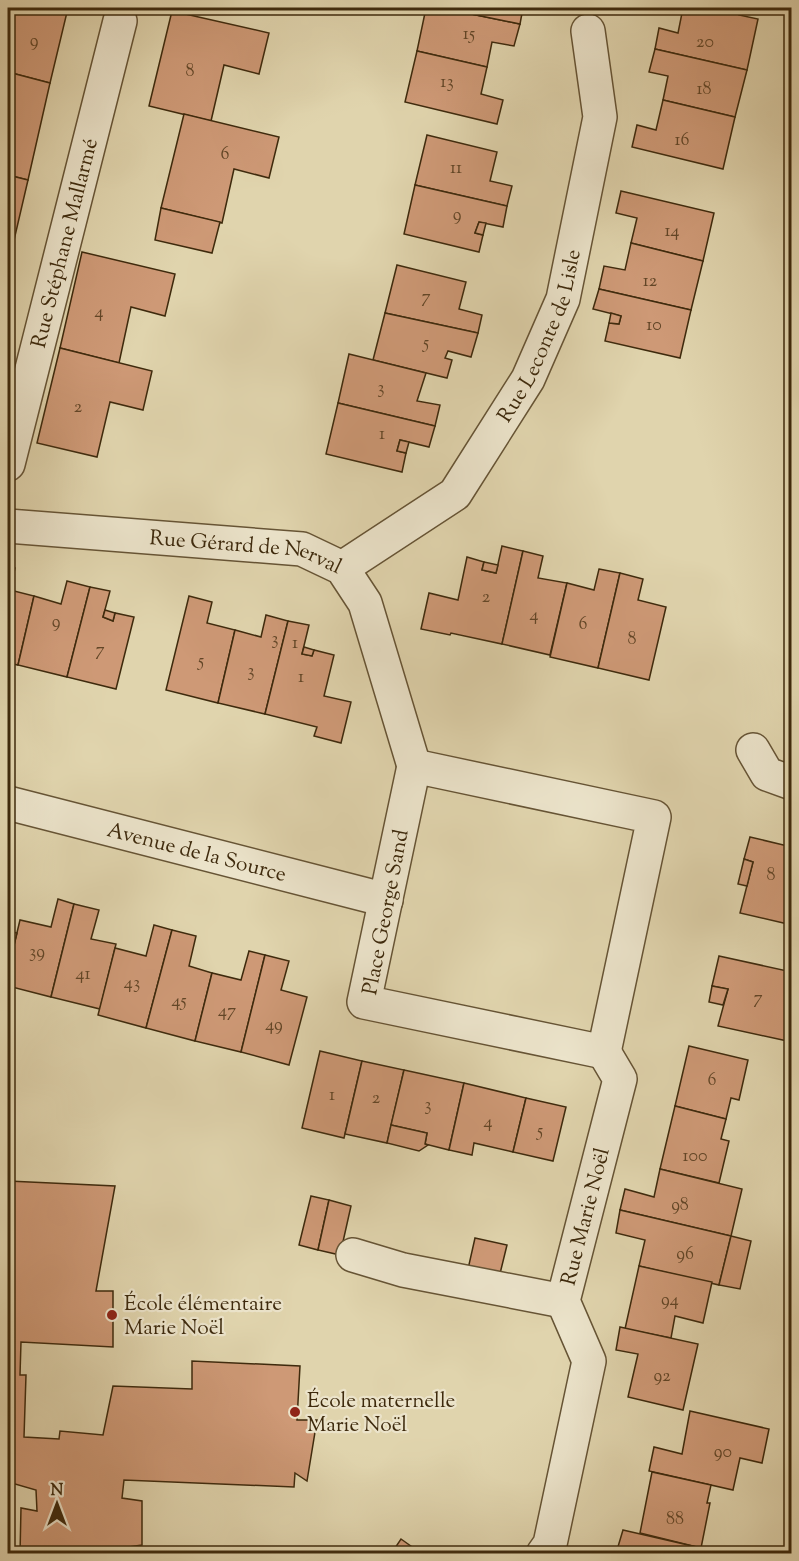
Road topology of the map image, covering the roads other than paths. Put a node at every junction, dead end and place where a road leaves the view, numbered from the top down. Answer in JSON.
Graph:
{"nodes":[{"id":1,"x":120,"y":21,"type":"dead end"},
{"id":2,"x":588,"y":31,"type":"dead end"},
{"id":3,"x":8,"y":464,"type":"edge"},
{"id":4,"x":8,"y":526,"type":"edge"},
{"id":5,"x":342,"y":568,"type":"junction"},
{"id":6,"x":753,"y":750,"type":"dead end"},
{"id":7,"x":414,"y":766,"type":"junction"},
{"id":8,"x":792,"y":783,"type":"edge"},
{"id":9,"x":8,"y":803,"type":"edge"},
{"id":10,"x":386,"y":900,"type":"junction"},
{"id":11,"x":604,"y":1052,"type":"junction"},
{"id":12,"x":353,"y":1255,"type":"dead end"},
{"id":13,"x":562,"y":1301,"type":"junction"},
{"id":14,"x":543,"y":1554,"type":"edge"}],
"edges":[{"from":1,"to":3,"type":"street","name":"Rue Stéphane Mallarmé"},
{"from":2,"to":5,"type":"street","name":"Rue Leconte de Lisle"},
{"from":4,"to":5,"type":"street","name":"Rue Gérard de Nerval"},
{"from":5,"to":7,"type":"street","name":"Rue Gérard de Nerval"},
{"from":6,"to":8,"type":"street"},
{"from":7,"to":10,"type":"street","name":"Place George Sand"},
{"from":7,"to":11,"type":"street"},
{"from":9,"to":10,"type":"street","name":"Avenue de la Source"},
{"from":10,"to":11,"type":"street","name":"Place George Sand"},
{"from":11,"to":13,"type":"street","name":"Rue Marie Noël"},
{"from":12,"to":13,"type":"street"},
{"from":13,"to":14,"type":"street","name":"Rue Marie Noël"}]}
